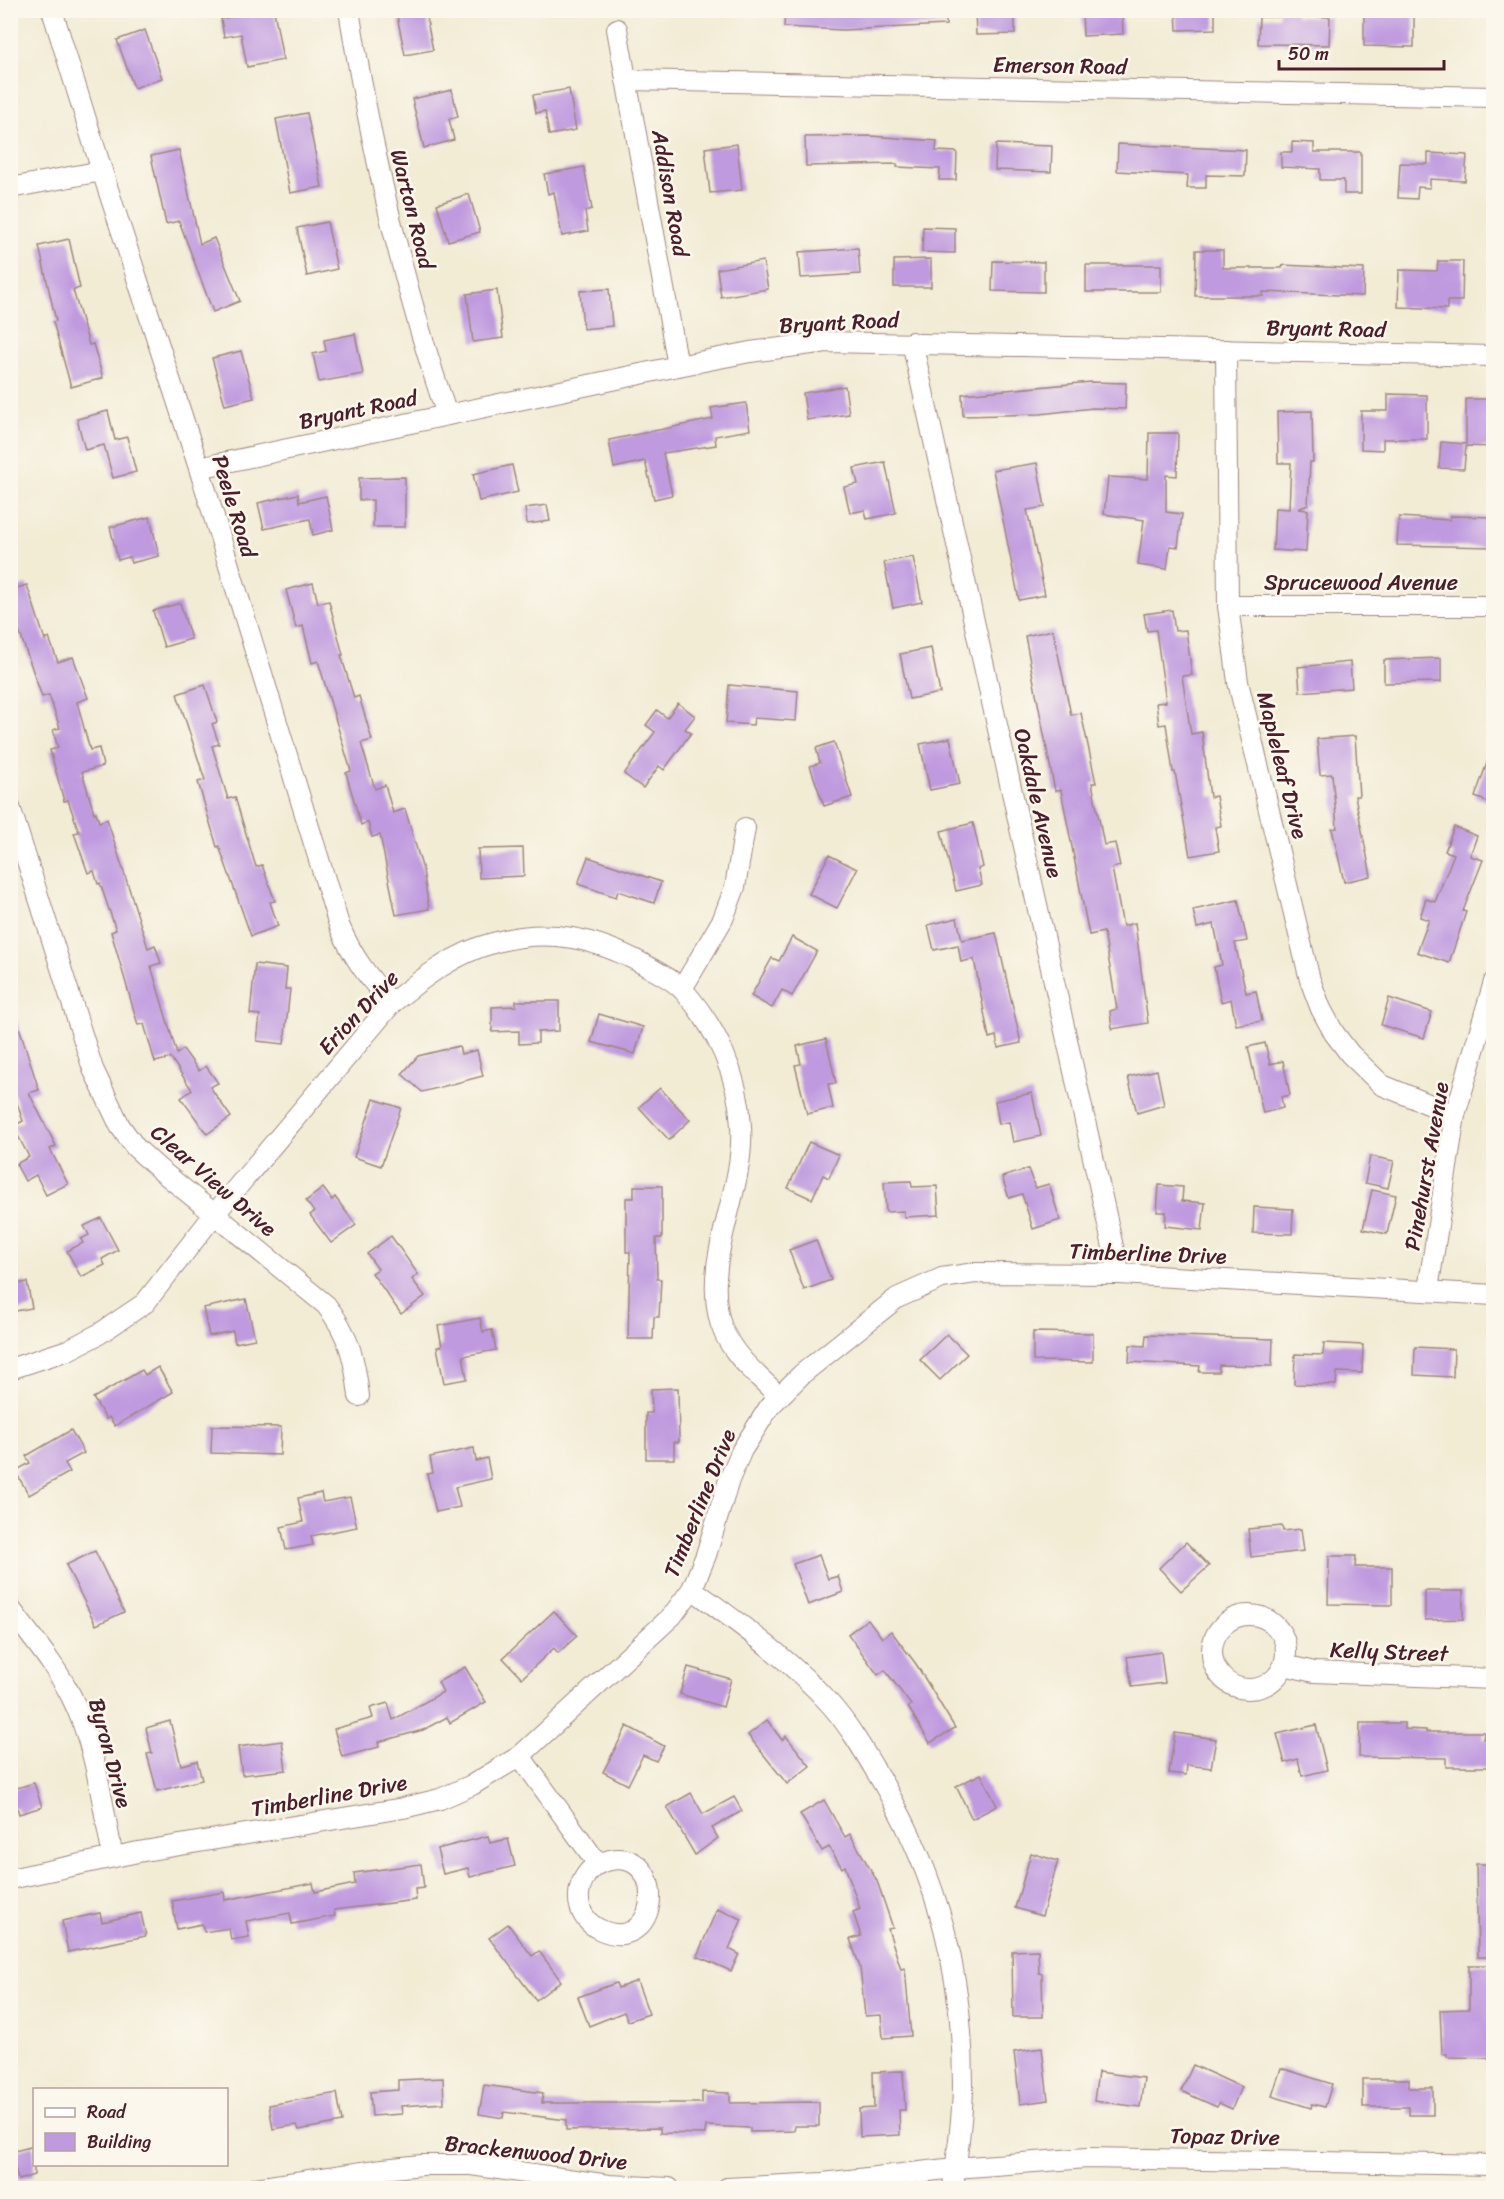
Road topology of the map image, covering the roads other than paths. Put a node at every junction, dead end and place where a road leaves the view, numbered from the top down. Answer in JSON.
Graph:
{"nodes":[{"id":1,"x":52,"y":10,"type":"edge"},
{"id":2,"x":349,"y":10,"type":"edge"},
{"id":3,"x":617,"y":29,"type":"dead end"},
{"id":4,"x":626,"y":80,"type":"junction"},
{"id":5,"x":1494,"y":97,"type":"edge"},
{"id":6,"x":102,"y":171,"type":"junction"},
{"id":7,"x":10,"y":188,"type":"edge"},
{"id":8,"x":912,"y":342,"type":"junction"},
{"id":9,"x":1226,"y":350,"type":"junction"},
{"id":10,"x":1494,"y":356,"type":"edge"},
{"id":11,"x":678,"y":366,"type":"junction"},
{"id":12,"x":447,"y":415,"type":"junction"},
{"id":13,"x":199,"y":468,"type":"junction"},
{"id":14,"x":1228,"y":606,"type":"junction"},
{"id":15,"x":1494,"y":606,"type":"edge"},
{"id":16,"x":10,"y":807,"type":"edge"},
{"id":17,"x":745,"y":828,"type":"dead end"},
{"id":18,"x":1494,"y":982,"type":"edge"},
{"id":19,"x":682,"y":989,"type":"junction"},
{"id":20,"x":392,"y":1003,"type":"junction"},
{"id":21,"x":1455,"y":1114,"type":"junction"},
{"id":22,"x":213,"y":1216,"type":"junction"},
{"id":23,"x":1119,"y":1274,"type":"junction"},
{"id":24,"x":1428,"y":1290,"type":"junction"},
{"id":25,"x":1494,"y":1295,"type":"edge"},
{"id":26,"x":10,"y":1369,"type":"edge"},
{"id":27,"x":359,"y":1396,"type":"dead end"},
{"id":28,"x":779,"y":1396,"type":"junction"},
{"id":29,"x":692,"y":1589,"type":"junction"},
{"id":30,"x":10,"y":1608,"type":"edge"},
{"id":31,"x":1284,"y":1665,"type":"dead end"},
{"id":32,"x":1494,"y":1679,"type":"edge"},
{"id":33,"x":520,"y":1756,"type":"junction"},
{"id":34,"x":113,"y":1857,"type":"junction"},
{"id":35,"x":598,"y":1864,"type":"dead end"},
{"id":36,"x":10,"y":1880,"type":"edge"},
{"id":37,"x":1494,"y":2165,"type":"edge"},
{"id":38,"x":955,"y":2168,"type":"junction"},
{"id":39,"x":609,"y":2187,"type":"edge"},
{"id":40,"x":256,"y":2188,"type":"edge"},
{"id":41,"x":669,"y":2188,"type":"edge"},
{"id":42,"x":727,"y":2188,"type":"edge"},
{"id":43,"x":953,"y":2188,"type":"edge"}],
"edges":[{"from":1,"to":6,"type":"street","name":"Peele Road"},
{"from":2,"to":12,"type":"street","name":"Warton Road"},
{"from":3,"to":4,"type":"street","name":"Addison Road"},
{"from":4,"to":5,"type":"street","name":"Emerson Road"},
{"from":4,"to":11,"type":"street","name":"Addison Road"},
{"from":6,"to":7,"type":"street"},
{"from":6,"to":13,"type":"street","name":"Peele Road"},
{"from":8,"to":9,"type":"street","name":"Bryant Road"},
{"from":8,"to":11,"type":"street","name":"Bryant Road"},
{"from":8,"to":23,"type":"street","name":"Oakdale Avenue"},
{"from":9,"to":10,"type":"street","name":"Bryant Road"},
{"from":9,"to":14,"type":"street","name":"Mapleleaf Drive"},
{"from":11,"to":12,"type":"street","name":"Bryant Road"},
{"from":12,"to":13,"type":"street","name":"Bryant Road"},
{"from":13,"to":20,"type":"street","name":"Peele Road"},
{"from":14,"to":15,"type":"street","name":"Sprucewood Avenue"},
{"from":14,"to":21,"type":"street","name":"Mapleleaf Drive"},
{"from":16,"to":22,"type":"street","name":"Clear View Drive"},
{"from":17,"to":19,"type":"street"},
{"from":18,"to":21,"type":"street","name":"Pinehurst Avenue"},
{"from":19,"to":20,"type":"street","name":"Erion Drive"},
{"from":19,"to":28,"type":"street","name":"Erion Drive"},
{"from":20,"to":22,"type":"street","name":"Erion Drive"},
{"from":21,"to":24,"type":"street","name":"Pinehurst Avenue"},
{"from":22,"to":26,"type":"street","name":"Erion Drive"},
{"from":22,"to":27,"type":"street","name":"Clear View Drive"},
{"from":23,"to":24,"type":"street","name":"Timberline Drive"},
{"from":23,"to":28,"type":"street","name":"Timberline Drive"},
{"from":24,"to":25,"type":"street","name":"Timberline Drive"},
{"from":28,"to":29,"type":"street","name":"Timberline Drive"},
{"from":29,"to":33,"type":"street","name":"Timberline Drive"},
{"from":29,"to":38,"type":"street"},
{"from":30,"to":34,"type":"street","name":"Byron Drive"},
{"from":31,"to":32,"type":"street","name":"Kelly Street"},
{"from":33,"to":34,"type":"street","name":"Timberline Drive"},
{"from":33,"to":35,"type":"street"},
{"from":34,"to":36,"type":"street","name":"Timberline Drive"},
{"from":37,"to":38,"type":"street","name":"Topaz Drive"},
{"from":38,"to":42,"type":"street"},
{"from":38,"to":43,"type":"street"},
{"from":39,"to":40,"type":"street","name":"Brackenwood Drive"},
{"from":39,"to":41,"type":"street","name":"Brackenwood Drive"}]}
